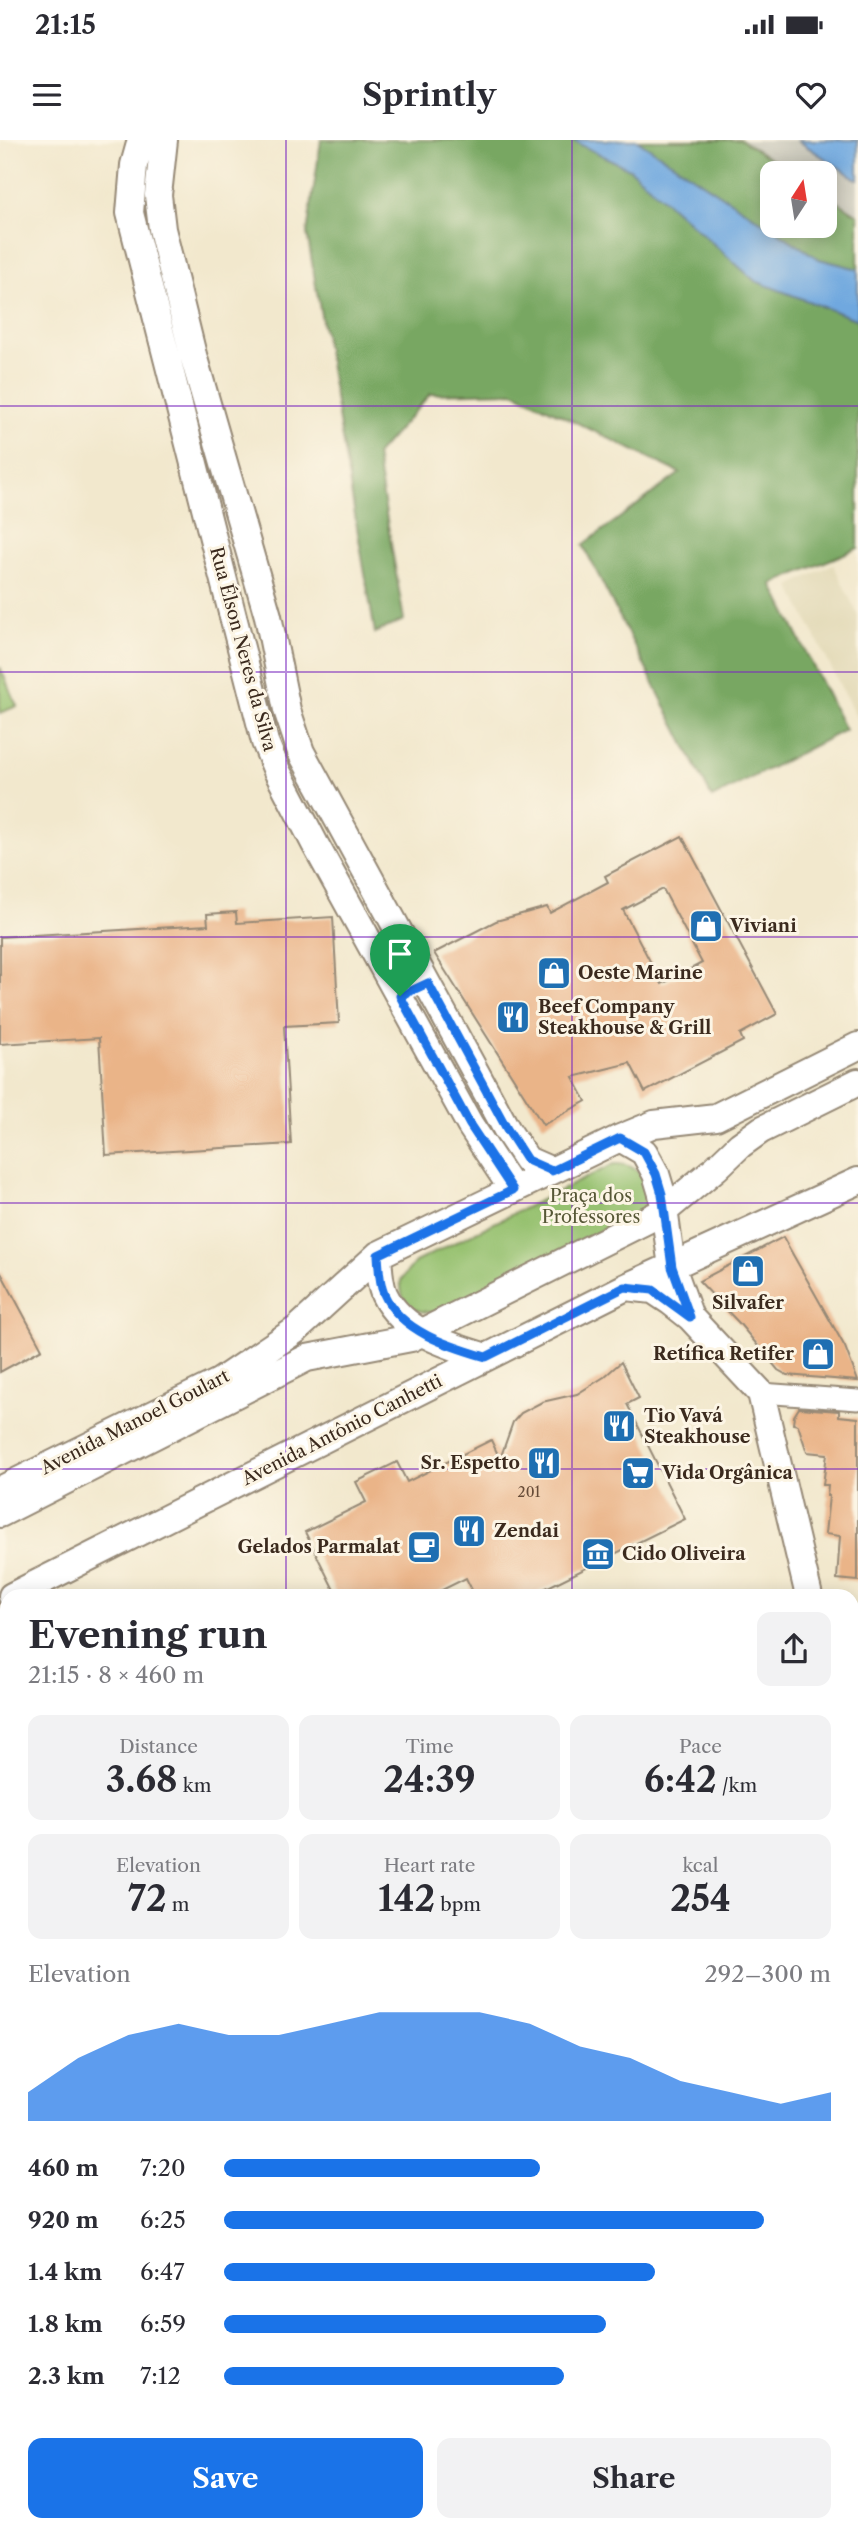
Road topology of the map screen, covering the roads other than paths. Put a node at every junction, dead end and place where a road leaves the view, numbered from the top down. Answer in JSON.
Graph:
{"nodes":[{"id":1,"x":141,"y":140,"type":"edge"},
{"id":2,"x":164,"y":140,"type":"edge"},
{"id":3,"x":428,"y":983,"type":"junction"},
{"id":4,"x":400,"y":996,"type":"junction"},
{"id":5,"x":858,"y":1046,"type":"edge"},
{"id":6,"x":858,"y":1082,"type":"edge"},
{"id":7,"x":620,"y":1138,"type":"junction"},
{"id":8,"x":552,"y":1171,"type":"junction"},
{"id":9,"x":858,"y":1181,"type":"edge"},
{"id":10,"x":513,"y":1190,"type":"junction"},
{"id":11,"x":663,"y":1212,"type":"junction"},
{"id":12,"x":378,"y":1255,"type":"junction"},
{"id":13,"x":672,"y":1267,"type":"junction"},
{"id":14,"x":625,"y":1287,"type":"junction"},
{"id":15,"x":690,"y":1317,"type":"junction"},
{"id":16,"x":420,"y":1333,"type":"junction"},
{"id":17,"x":486,"y":1357,"type":"junction"},
{"id":18,"x":761,"y":1393,"type":"junction"},
{"id":19,"x":858,"y":1400,"type":"edge"},
{"id":20,"x":0,"y":1490,"type":"edge"},
{"id":21,"x":0,"y":1514,"type":"edge"},
{"id":22,"x":26,"y":1589,"type":"edge"},
{"id":23,"x":807,"y":1589,"type":"edge"}],
"edges":[{"from":1,"to":4,"type":"street","name":"Rua Élson Neres da Silva"},
{"from":2,"to":3,"type":"street","name":"Rua Élson Neres da Silva"},
{"from":3,"to":4,"type":"street"},
{"from":3,"to":8,"type":"street","name":"Rua Élson Neres da Silva"},
{"from":4,"to":10,"type":"street","name":"Rua Élson Neres da Silva"},
{"from":5,"to":7,"type":"street","name":"Avenida Manoel Goulart"},
{"from":6,"to":11,"type":"street","name":"Avenida Manoel Goulart"},
{"from":7,"to":8,"type":"street","name":"Avenida Manoel Goulart"},
{"from":7,"to":11,"type":"street"},
{"from":8,"to":10,"type":"street","name":"Avenida Manoel Goulart"},
{"from":9,"to":13,"type":"street","name":"Avenida Antônio Canhetti"},
{"from":10,"to":12,"type":"street","name":"Avenida Manoel Goulart"},
{"from":11,"to":13,"type":"street"},
{"from":11,"to":16,"type":"street","name":"Avenida Manoel Goulart"},
{"from":12,"to":16,"type":"street"},
{"from":12,"to":20,"type":"street","name":"Avenida Manoel Goulart"},
{"from":13,"to":14,"type":"street","name":"Avenida Antônio Canhetti"},
{"from":13,"to":15,"type":"street"},
{"from":14,"to":15,"type":"street"},
{"from":14,"to":17,"type":"street","name":"Avenida Antônio Canhetti"},
{"from":15,"to":18,"type":"street"},
{"from":16,"to":17,"type":"street"},
{"from":16,"to":21,"type":"street","name":"Avenida Manoel Goulart"},
{"from":17,"to":22,"type":"street","name":"Avenida Antônio Canhetti"},
{"from":18,"to":19,"type":"street"},
{"from":18,"to":23,"type":"street"}]}
